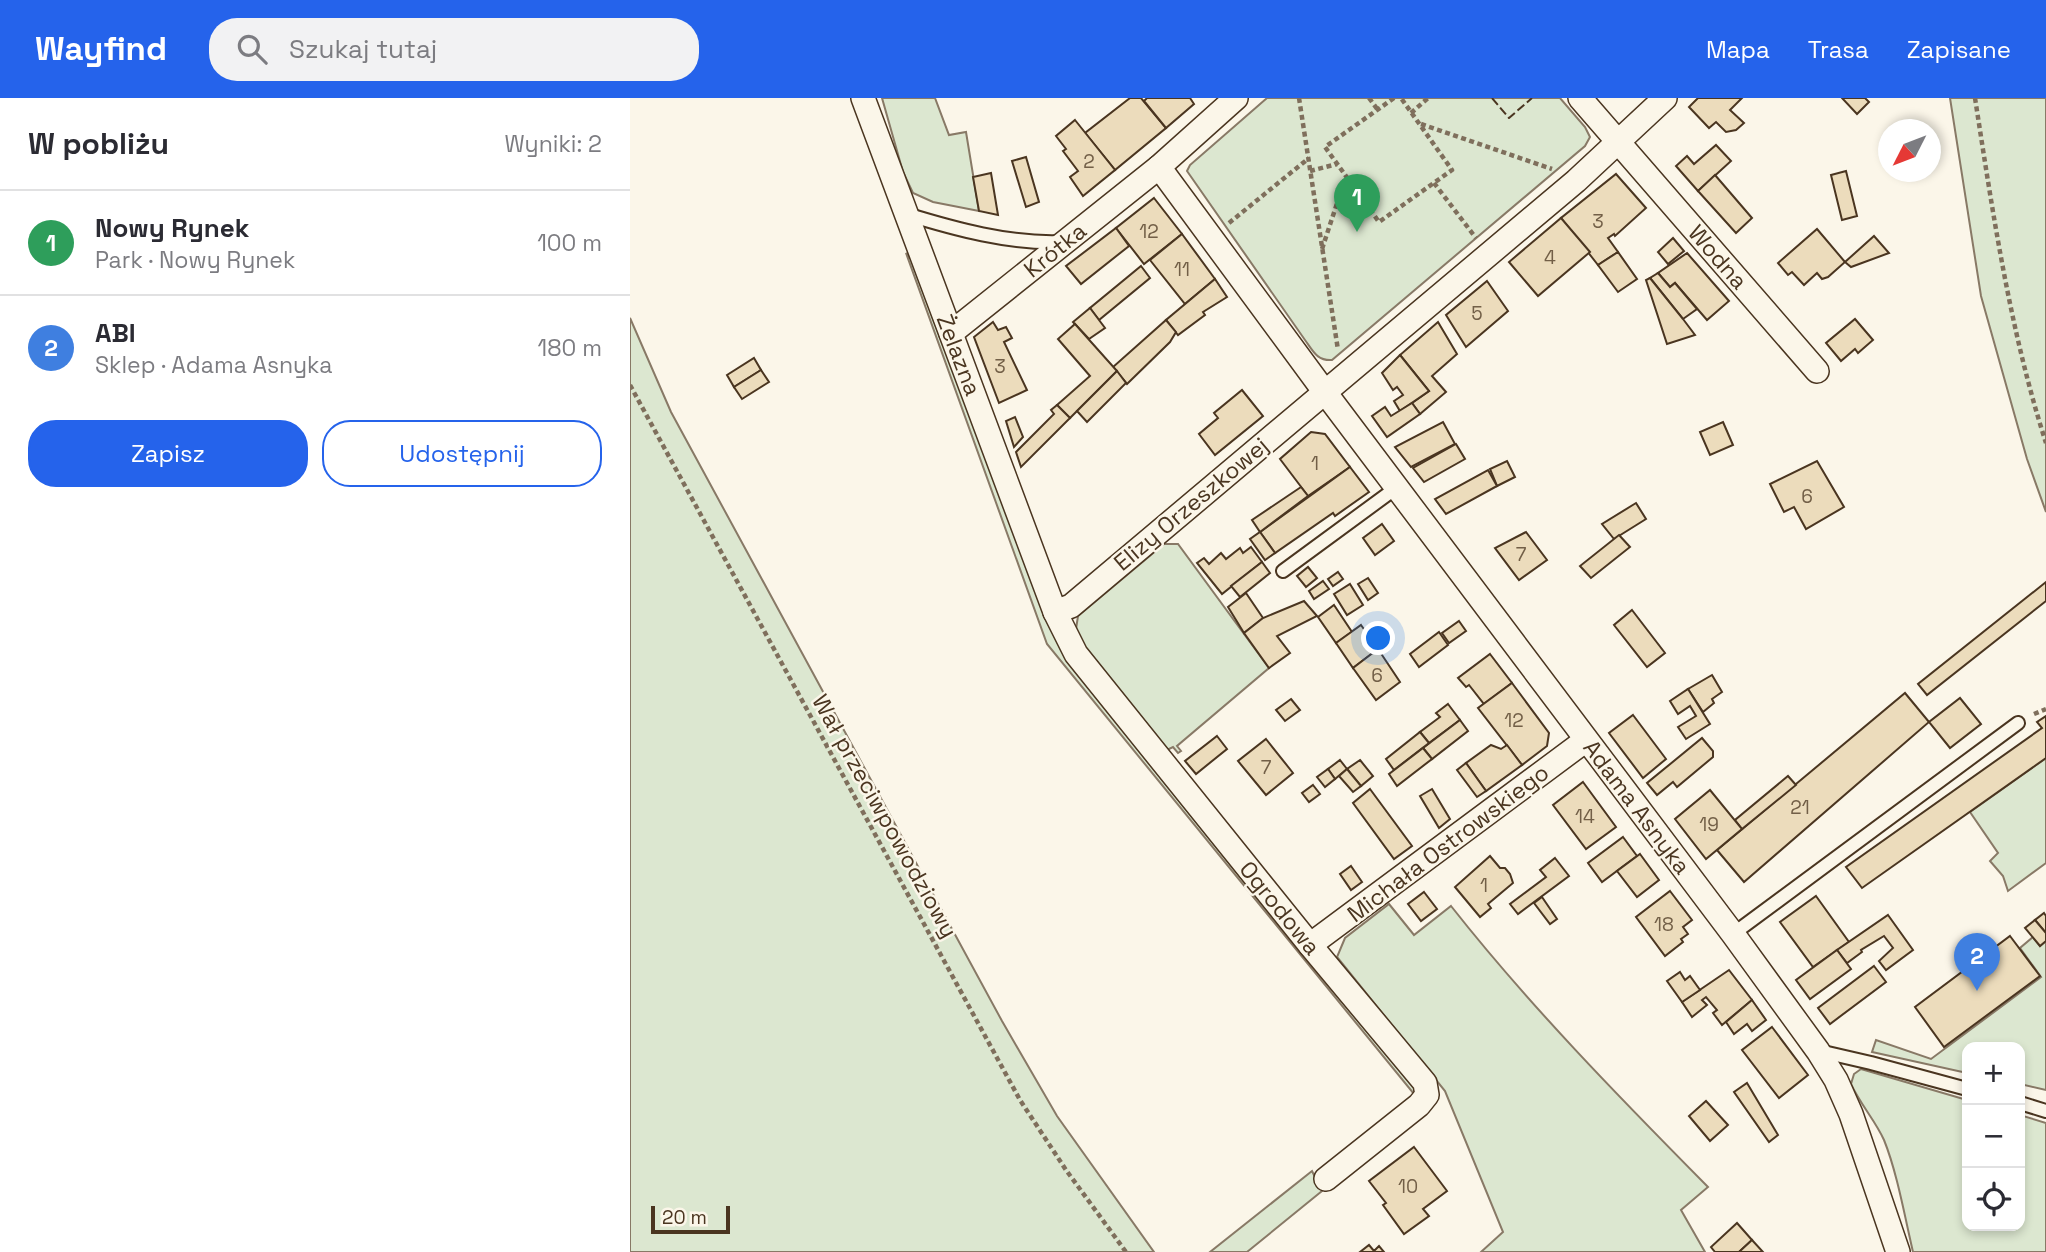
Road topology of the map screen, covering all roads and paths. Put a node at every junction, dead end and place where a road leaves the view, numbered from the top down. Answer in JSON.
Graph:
{"nodes":[{"id":1,"x":863,"y":98,"type":"edge"},
{"id":2,"x":1236,"y":98,"type":"edge"},
{"id":3,"x":1298,"y":98,"type":"edge"},
{"id":4,"x":1369,"y":98,"type":"edge"},
{"id":5,"x":1401,"y":98,"type":"edge"},
{"id":6,"x":1428,"y":98,"type":"edge"},
{"id":7,"x":1580,"y":98,"type":"edge"},
{"id":8,"x":1665,"y":98,"type":"edge"},
{"id":9,"x":1975,"y":98,"type":"edge"},
{"id":10,"x":1391,"y":99,"type":"edge"},
{"id":11,"x":1378,"y":110,"type":"junction"},
{"id":12,"x":1411,"y":113,"type":"junction"},
{"id":13,"x":1419,"y":123,"type":"junction"},
{"id":14,"x":1619,"y":142,"type":"junction"},
{"id":15,"x":1308,"y":158,"type":"junction"},
{"id":16,"x":1337,"y":164,"type":"junction"},
{"id":17,"x":1159,"y":167,"type":"junction"},
{"id":18,"x":1556,"y":170,"type":"dead end"},
{"id":19,"x":1310,"y":171,"type":"junction"},
{"id":20,"x":1346,"y":176,"type":"junction"},
{"id":21,"x":1434,"y":183,"type":"junction"},
{"id":22,"x":906,"y":214,"type":"junction"},
{"id":23,"x":1226,"y":226,"type":"dead end"},
{"id":24,"x":1476,"y":238,"type":"dead end"},
{"id":25,"x":1065,"y":242,"type":"junction"},
{"id":26,"x":1322,"y":250,"type":"junction"},
{"id":27,"x":951,"y":333,"type":"junction"},
{"id":28,"x":1338,"y":355,"type":"dead end"},
{"id":29,"x":1817,"y":371,"type":"dead end"},
{"id":30,"x":630,"y":385,"type":"edge"},
{"id":31,"x":1324,"y":391,"type":"junction"},
{"id":32,"x":2046,"y":443,"type":"edge"},
{"id":33,"x":1396,"y":488,"type":"junction"},
{"id":34,"x":1283,"y":571,"type":"dead end"},
{"id":35,"x":1055,"y":612,"type":"junction"},
{"id":36,"x":2018,"y":723,"type":"dead end"},
{"id":37,"x":1586,"y":740,"type":"junction"},
{"id":38,"x":1732,"y":934,"type":"junction"},
{"id":39,"x":1310,"y":945,"type":"junction"},
{"id":40,"x":1818,"y":1051,"type":"junction"},
{"id":41,"x":1962,"y":1088,"type":"edge"},
{"id":42,"x":2025,"y":1105,"type":"edge"},
{"id":43,"x":2046,"y":1111,"type":"edge"},
{"id":44,"x":1326,"y":1179,"type":"dead end"},
{"id":45,"x":1126,"y":1252,"type":"edge"},
{"id":46,"x":1898,"y":1252,"type":"edge"}],
"edges":[{"from":1,"to":22,"type":"street","name":"Żelazna"},
{"from":2,"to":17,"type":"street","name":"Krótka"},
{"from":3,"to":15,"type":"path"},
{"from":4,"to":11,"type":"path"},
{"from":5,"to":12,"type":"path"},
{"from":6,"to":12,"type":"path"},
{"from":7,"to":14,"type":"street","name":"Wodna"},
{"from":8,"to":14,"type":"street","name":"Elizy Orzeszkowej"},
{"from":9,"to":32,"type":"path"},
{"from":10,"to":11,"type":"path"},
{"from":11,"to":16,"type":"path"},
{"from":12,"to":13,"type":"path"},
{"from":13,"to":18,"type":"path"},
{"from":13,"to":21,"type":"path"},
{"from":14,"to":29,"type":"street","name":"Wodna"},
{"from":14,"to":31,"type":"street","name":"Elizy Orzeszkowej"},
{"from":15,"to":19,"type":"path"},
{"from":15,"to":23,"type":"path"},
{"from":16,"to":19,"type":"path"},
{"from":16,"to":20,"type":"path"},
{"from":17,"to":25,"type":"street","name":"Krótka"},
{"from":17,"to":31,"type":"street","name":"Adama Asnyka"},
{"from":19,"to":26,"type":"path"},
{"from":20,"to":21,"type":"path"},
{"from":20,"to":26,"type":"path"},
{"from":21,"to":24,"type":"path"},
{"from":22,"to":25,"type":"lane"},
{"from":22,"to":27,"type":"street","name":"Żelazna"},
{"from":25,"to":27,"type":"street","name":"Krótka"},
{"from":26,"to":28,"type":"path"},
{"from":27,"to":35,"type":"street","name":"Żelazna"},
{"from":30,"to":45,"type":"path","name":"Wał przeciwpowodziowy"},
{"from":31,"to":33,"type":"street","name":"Adama Asnyka"},
{"from":31,"to":35,"type":"street","name":"Elizy Orzeszkowej"},
{"from":33,"to":34,"type":"lane"},
{"from":33,"to":37,"type":"street","name":"Adama Asnyka"},
{"from":35,"to":39,"type":"street","name":"Ogrodowa"},
{"from":36,"to":38,"type":"lane"},
{"from":37,"to":38,"type":"street","name":"Adama Asnyka"},
{"from":37,"to":39,"type":"street","name":"Michała Ostrowskiego"},
{"from":38,"to":40,"type":"street","name":"Adama Asnyka"},
{"from":39,"to":44,"type":"street","name":"Ogrodowa"},
{"from":40,"to":41,"type":"lane"},
{"from":40,"to":46,"type":"street","name":"Adama Asnyka"},
{"from":42,"to":43,"type":"lane"}]}
